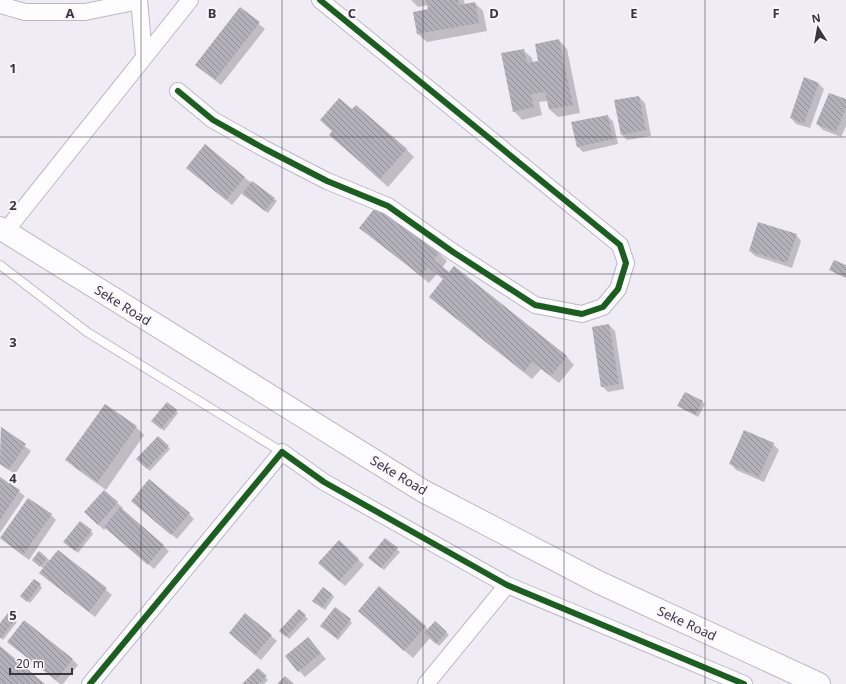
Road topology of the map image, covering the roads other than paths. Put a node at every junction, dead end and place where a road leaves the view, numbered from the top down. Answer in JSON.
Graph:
{"nodes":[{"id":1,"x":139,"y":0,"type":"edge"},
{"id":2,"x":190,"y":0,"type":"edge"},
{"id":3,"x":331,"y":3,"type":"edge"},
{"id":4,"x":0,"y":5,"type":"edge"},
{"id":5,"x":144,"y":55,"type":"junction"},
{"id":6,"x":178,"y":91,"type":"dead end"},
{"id":7,"x":3,"y":230,"type":"edge"},
{"id":8,"x":0,"y":266,"type":"edge"},
{"id":9,"x":282,"y":452,"type":"junction"},
{"id":10,"x":508,"y":585,"type":"junction"},
{"id":11,"x":739,"y":683,"type":"edge"},
{"id":12,"x":90,"y":684,"type":"edge"},
{"id":13,"x":426,"y":684,"type":"edge"},
{"id":14,"x":819,"y":684,"type":"edge"}],
"edges":[{"from":1,"to":4,"type":"street"},
{"from":1,"to":5,"type":"street"},
{"from":2,"to":5,"type":"street"},
{"from":3,"to":6,"type":"street"},
{"from":5,"to":7,"type":"street"},
{"from":7,"to":14,"type":"main road","name":"Seke Road"},
{"from":8,"to":9,"type":"lane"},
{"from":9,"to":10,"type":"street"},
{"from":9,"to":12,"type":"street"},
{"from":10,"to":11,"type":"street"},
{"from":10,"to":13,"type":"street"}]}
